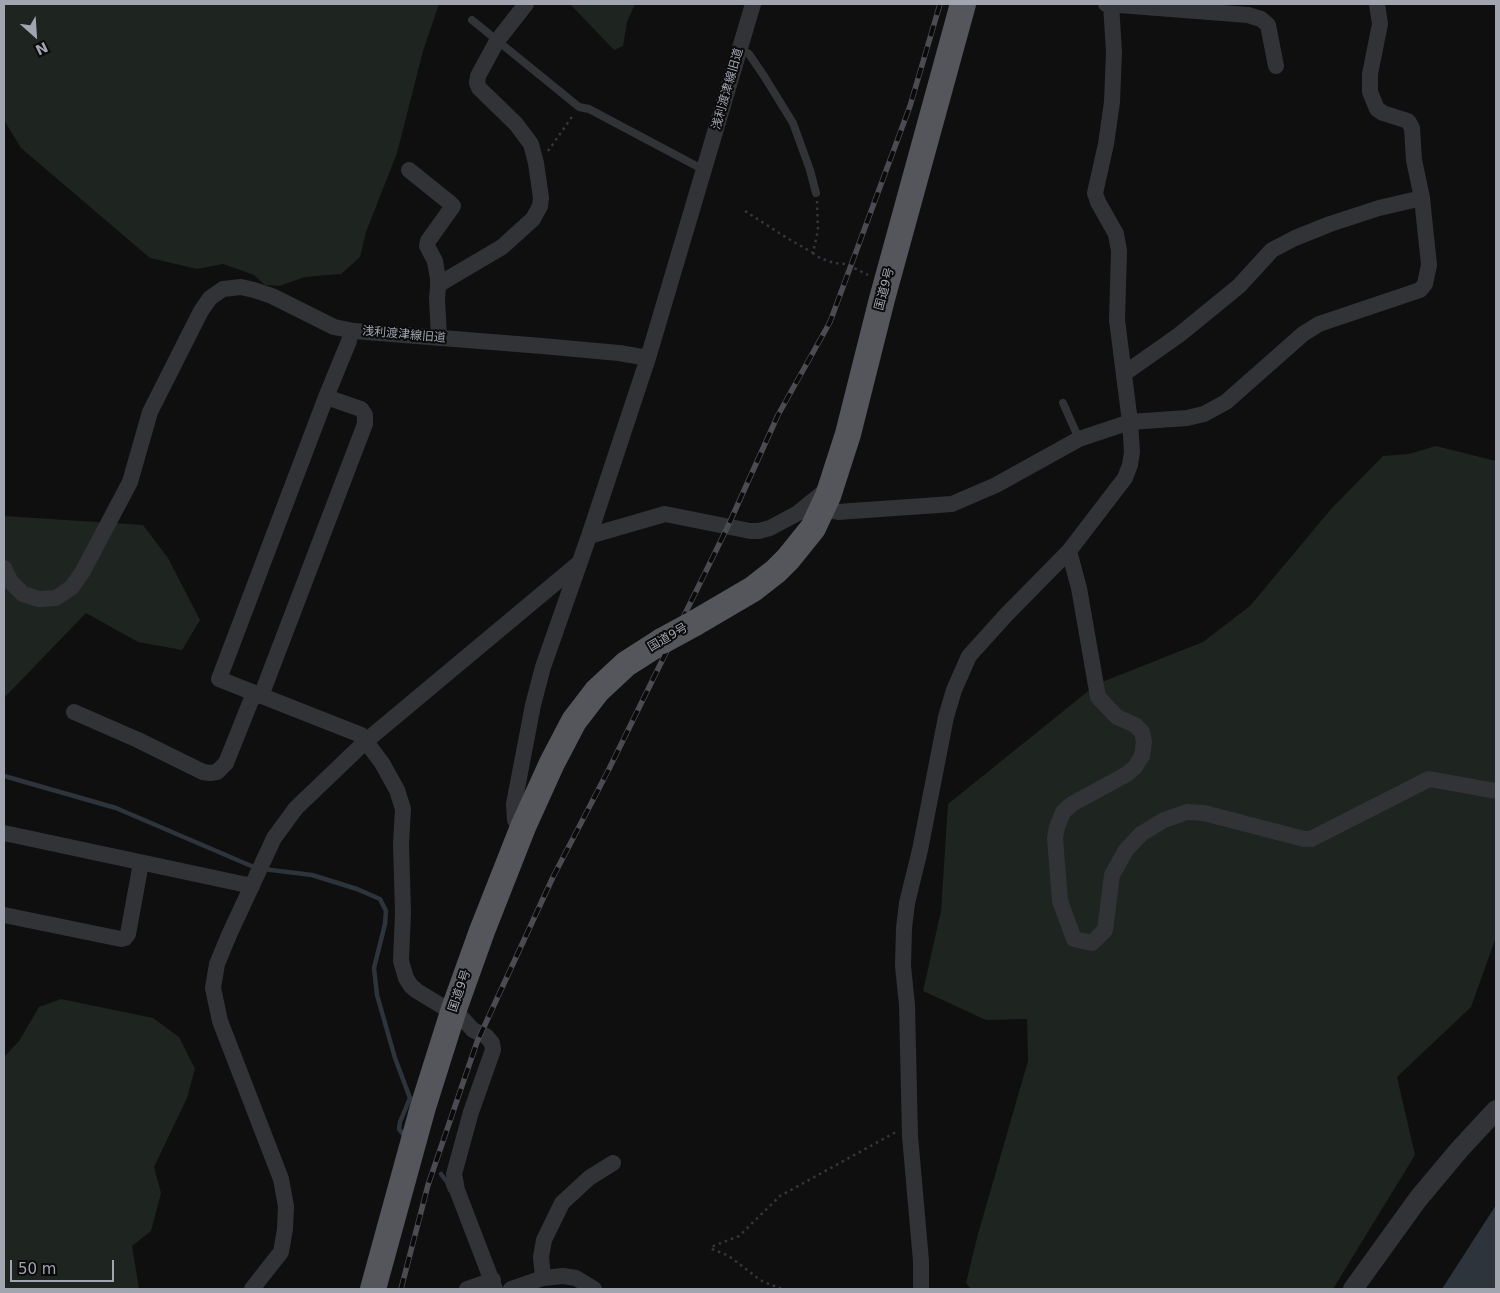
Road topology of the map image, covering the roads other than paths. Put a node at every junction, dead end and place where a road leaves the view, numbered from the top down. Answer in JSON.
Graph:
{"nodes":[{"id":1,"x":526,"y":4,"type":"edge"},
{"id":2,"x":753,"y":4,"type":"edge"},
{"id":3,"x":963,"y":4,"type":"edge"},
{"id":4,"x":1109,"y":4,"type":"edge"},
{"id":5,"x":1377,"y":4,"type":"edge"},
{"id":6,"x":472,"y":20,"type":"dead end"},
{"id":7,"x":496,"y":41,"type":"junction"},
{"id":8,"x":740,"y":48,"type":"junction"},
{"id":9,"x":1276,"y":66,"type":"dead end"},
{"id":10,"x":409,"y":170,"type":"dead end"},
{"id":11,"x":704,"y":170,"type":"junction"},
{"id":12,"x":816,"y":192,"type":"road end"},
{"id":13,"x":1422,"y":198,"type":"junction"},
{"id":14,"x":438,"y":288,"type":"junction"},
{"id":15,"x":439,"y":338,"type":"junction"},
{"id":16,"x":349,"y":341,"type":"dead end"},
{"id":17,"x":648,"y":358,"type":"junction"},
{"id":18,"x":1125,"y":373,"type":"junction"},
{"id":19,"x":326,"y":397,"type":"junction"},
{"id":20,"x":1063,"y":404,"type":"dead end"},
{"id":21,"x":1130,"y":422,"type":"junction"},
{"id":22,"x":1079,"y":439,"type":"junction"},
{"id":23,"x":834,"y":483,"type":"junction"},
{"id":24,"x":822,"y":510,"type":"junction"},
{"id":25,"x":589,"y":536,"type":"junction"},
{"id":26,"x":1069,"y":551,"type":"junction"},
{"id":27,"x":578,"y":564,"type":"junction"},
{"id":28,"x":4,"y":568,"type":"edge"},
{"id":29,"x":258,"y":694,"type":"junction"},
{"id":30,"x":74,"y":712,"type":"dead end"},
{"id":31,"x":366,"y":741,"type":"junction"},
{"id":32,"x":1496,"y":791,"type":"edge"},
{"id":33,"x":524,"y":827,"type":"junction"},
{"id":34,"x":4,"y":834,"type":"edge"},
{"id":35,"x":141,"y":862,"type":"junction"},
{"id":36,"x":252,"y":886,"type":"junction"},
{"id":37,"x":4,"y":914,"type":"edge"},
{"id":38,"x":454,"y":1010,"type":"junction"},
{"id":39,"x":1496,"y":1110,"type":"edge"},
{"id":40,"x":613,"y":1163,"type":"dead end"},
{"id":41,"x":543,"y":1278,"type":"junction"},
{"id":42,"x":485,"y":1285,"type":"edge"},
{"id":43,"x":252,"y":1289,"type":"edge"},
{"id":44,"x":373,"y":1289,"type":"edge"},
{"id":45,"x":511,"y":1289,"type":"edge"},
{"id":46,"x":594,"y":1289,"type":"edge"},
{"id":47,"x":921,"y":1289,"type":"edge"},
{"id":48,"x":1353,"y":1289,"type":"edge"}],
"edges":[{"from":1,"to":7,"type":"street"},
{"from":2,"to":8,"type":"street","name":"浅利渡津線旧道"},
{"from":3,"to":23,"type":"highway","name":"国道9号"},
{"from":4,"to":9,"type":"street"},
{"from":4,"to":18,"type":"street"},
{"from":5,"to":13,"type":"street"},
{"from":6,"to":7,"type":"lane"},
{"from":7,"to":11,"type":"lane"},
{"from":7,"to":14,"type":"street"},
{"from":8,"to":11,"type":"street","name":"浅利渡津線旧道"},
{"from":8,"to":12,"type":"lane"},
{"from":10,"to":14,"type":"street"},
{"from":11,"to":17,"type":"street","name":"浅利渡津線旧道"},
{"from":13,"to":18,"type":"street"},
{"from":13,"to":21,"type":"street"},
{"from":14,"to":15,"type":"street"},
{"from":15,"to":17,"type":"street","name":"浅利渡津線旧道"},
{"from":15,"to":28,"type":"street","name":"浅利渡津線旧道"},
{"from":16,"to":19,"type":"street"},
{"from":17,"to":25,"type":"street"},
{"from":18,"to":21,"type":"street"},
{"from":19,"to":29,"type":"street"},
{"from":19,"to":29,"type":"street"},
{"from":20,"to":22,"type":"lane"},
{"from":21,"to":22,"type":"street"},
{"from":21,"to":26,"type":"street"},
{"from":22,"to":24,"type":"street"},
{"from":23,"to":24,"type":"highway","name":"国道9号"},
{"from":23,"to":25,"type":"street"},
{"from":24,"to":33,"type":"highway","name":"国道9号","bridge":true},
{"from":25,"to":27,"type":"street"},
{"from":26,"to":32,"type":"street"},
{"from":26,"to":47,"type":"street"},
{"from":27,"to":31,"type":"street"},
{"from":27,"to":33,"type":"street"},
{"from":29,"to":30,"type":"street"},
{"from":29,"to":31,"type":"street"},
{"from":31,"to":36,"type":"street"},
{"from":31,"to":38,"type":"street"},
{"from":33,"to":38,"type":"highway","name":"国道9号"},
{"from":34,"to":35,"type":"street"},
{"from":35,"to":36,"type":"street"},
{"from":35,"to":37,"type":"street"},
{"from":36,"to":43,"type":"street"},
{"from":38,"to":42,"type":"street"},
{"from":38,"to":44,"type":"highway","name":"国道9号"},
{"from":39,"to":48,"type":"street"},
{"from":40,"to":41,"type":"street"},
{"from":41,"to":45,"type":"street"},
{"from":41,"to":46,"type":"street"}]}
